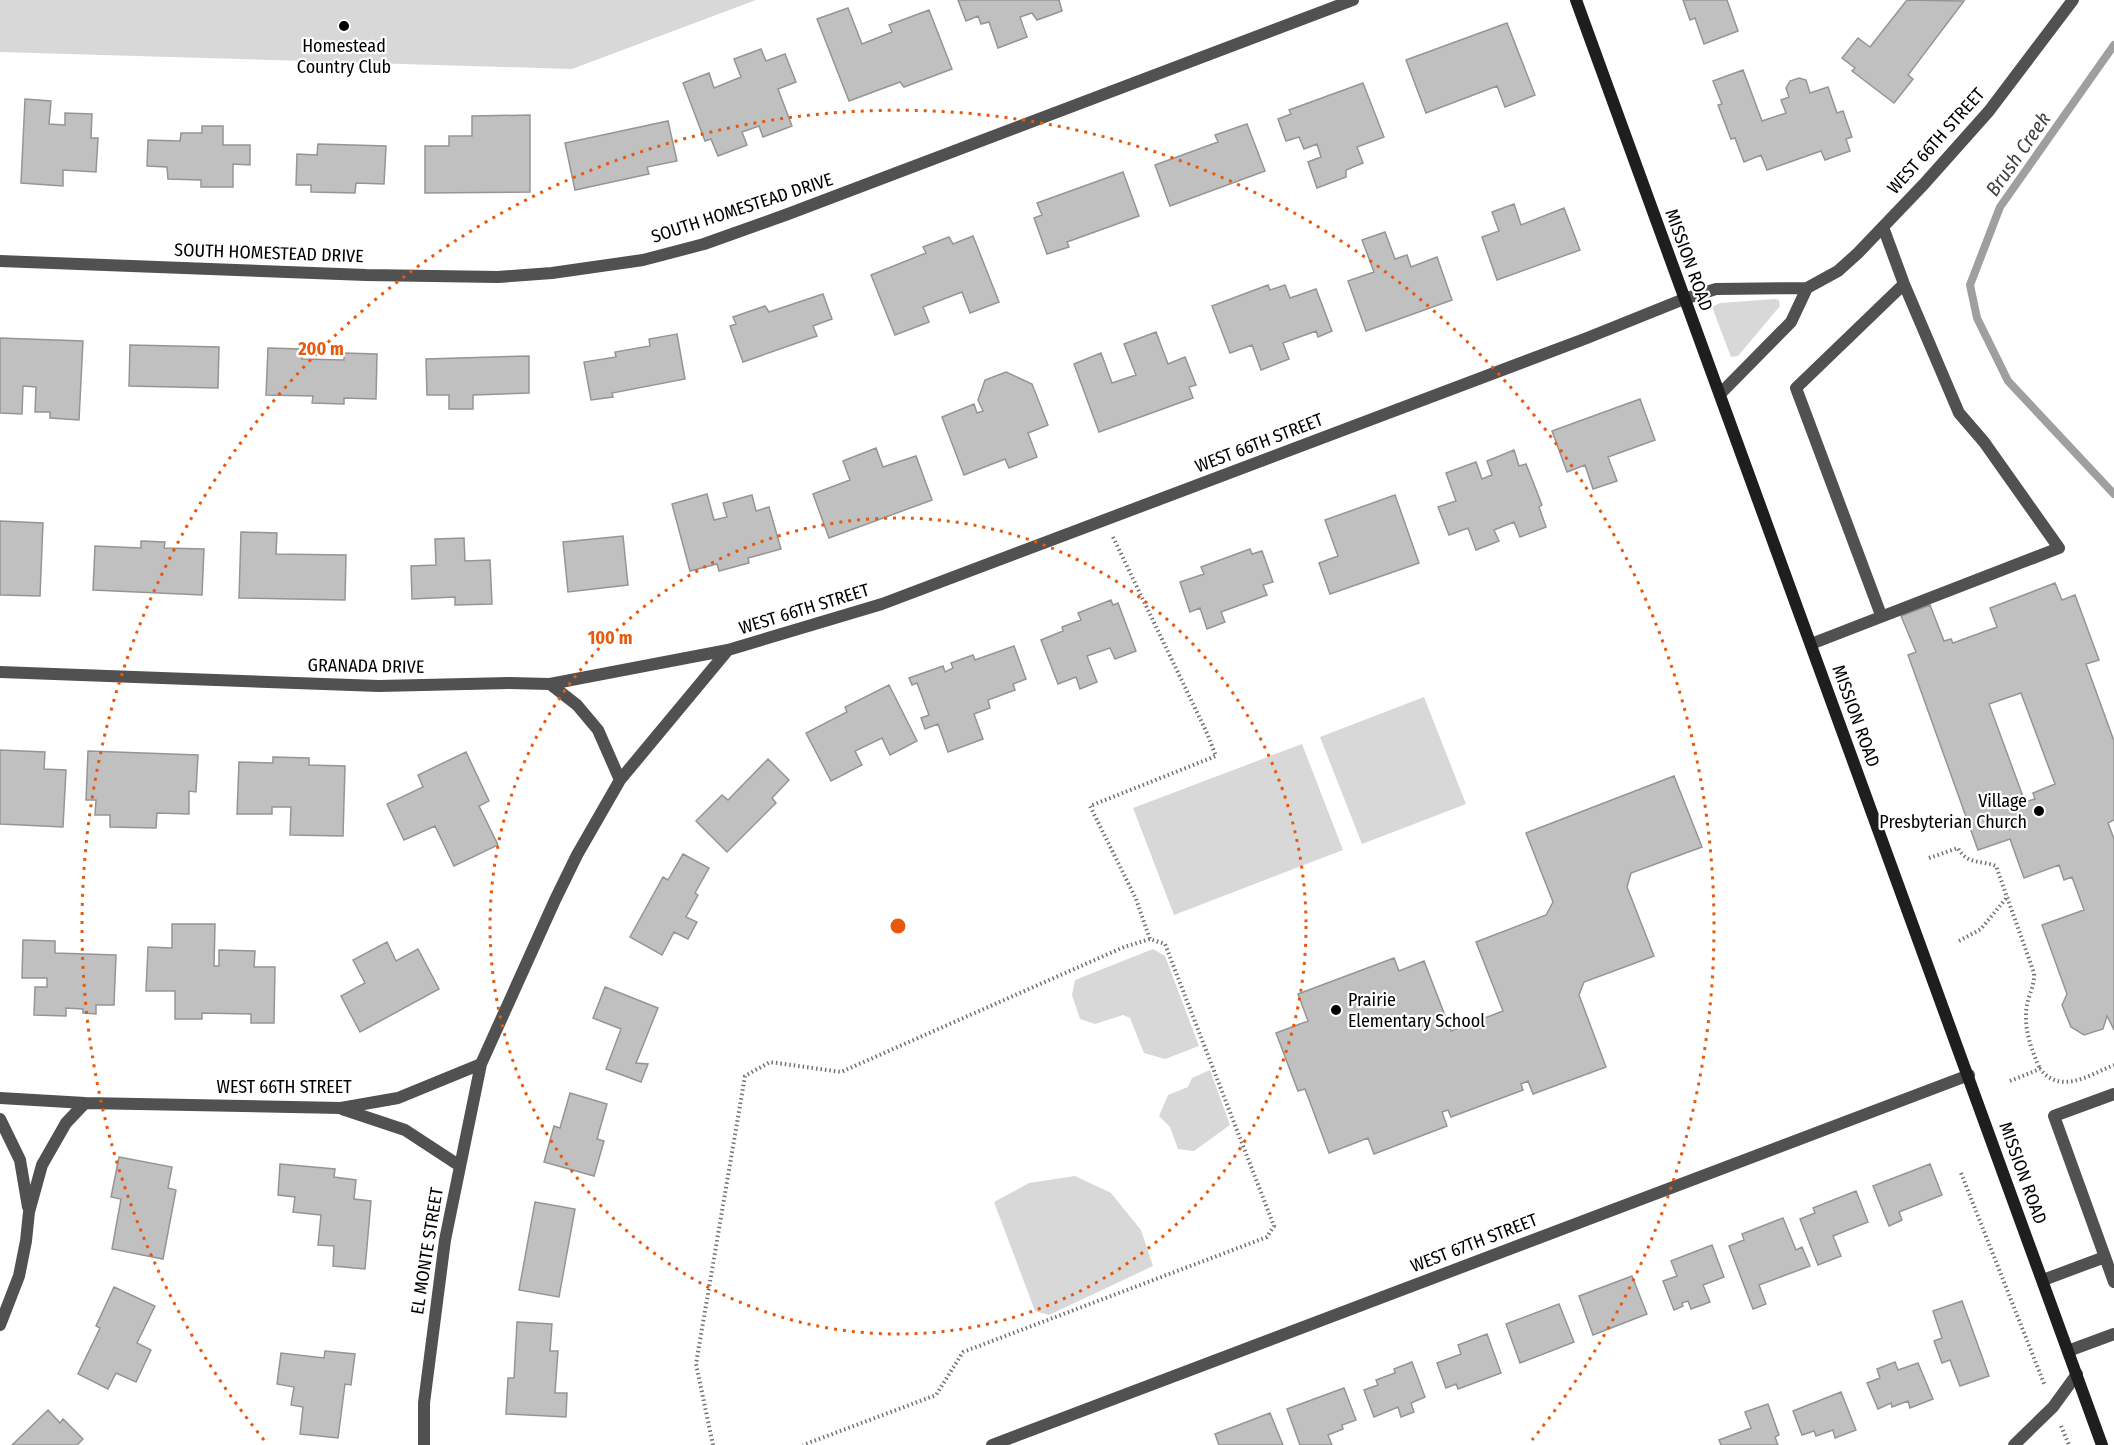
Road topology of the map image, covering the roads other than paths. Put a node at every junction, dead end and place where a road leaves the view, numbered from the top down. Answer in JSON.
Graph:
{"nodes":[{"id":1,"x":1353,"y":0,"type":"edge"},
{"id":2,"x":1576,"y":0,"type":"edge"},
{"id":3,"x":2073,"y":0,"type":"edge"},
{"id":4,"x":1883,"y":227,"type":"junction"},
{"id":5,"x":0,"y":261,"type":"edge"},
{"id":6,"x":1904,"y":284,"type":"junction"},
{"id":7,"x":1807,"y":288,"type":"junction"},
{"id":8,"x":1684,"y":299,"type":"junction"},
{"id":9,"x":1720,"y":394,"type":"junction"},
{"id":10,"x":1881,"y":615,"type":"junction"},
{"id":11,"x":1811,"y":644,"type":"junction"},
{"id":12,"x":728,"y":650,"type":"junction"},
{"id":13,"x":0,"y":672,"type":"edge"},
{"id":14,"x":550,"y":684,"type":"junction"},
{"id":15,"x":620,"y":780,"type":"junction"},
{"id":16,"x":481,"y":1064,"type":"junction"},
{"id":17,"x":1969,"y":1075,"type":"junction"},
{"id":18,"x":2114,"y":1094,"type":"edge"},
{"id":19,"x":0,"y":1098,"type":"edge"},
{"id":20,"x":86,"y":1103,"type":"junction"},
{"id":21,"x":341,"y":1108,"type":"junction"},
{"id":22,"x":0,"y":1119,"type":"edge"},
{"id":23,"x":460,"y":1166,"type":"junction"},
{"id":24,"x":29,"y":1212,"type":"junction"},
{"id":25,"x":2105,"y":1257,"type":"junction"},
{"id":26,"x":2043,"y":1280,"type":"junction"},
{"id":27,"x":2114,"y":1282,"type":"edge"},
{"id":28,"x":0,"y":1325,"type":"edge"},
{"id":29,"x":2114,"y":1334,"type":"edge"},
{"id":30,"x":2068,"y":1351,"type":"junction"},
{"id":31,"x":2077,"y":1374,"type":"junction"},
{"id":32,"x":424,"y":1445,"type":"edge"},
{"id":33,"x":992,"y":1445,"type":"edge"},
{"id":34,"x":2014,"y":1445,"type":"edge"},
{"id":35,"x":2102,"y":1445,"type":"edge"}],
"edges":[{"from":1,"to":5,"type":"street","name":"SOUTH HOMESTEAD DRIVE"},
{"from":2,"to":8,"type":"main road","name":"MISSION ROAD"},
{"from":3,"to":4,"type":"street","name":"WEST 66TH STREET"},
{"from":4,"to":6,"type":"street"},
{"from":4,"to":7,"type":"street","name":"WEST 66TH STREET"},
{"from":6,"to":10,"type":"street"},
{"from":6,"to":10,"type":"street"},
{"from":7,"to":8,"type":"street","name":"WEST 66TH STREET"},
{"from":7,"to":9,"type":"street"},
{"from":8,"to":9,"type":"main road","name":"MISSION ROAD"},
{"from":8,"to":12,"type":"street","name":"WEST 66TH STREET"},
{"from":9,"to":11,"type":"main road","name":"MISSION ROAD"},
{"from":10,"to":11,"type":"street"},
{"from":11,"to":17,"type":"main road","name":"MISSION ROAD"},
{"from":12,"to":14,"type":"street","name":"GRANADA DRIVE"},
{"from":12,"to":15,"type":"street","name":"WEST 66TH STREET"},
{"from":13,"to":14,"type":"street","name":"GRANADA DRIVE"},
{"from":14,"to":15,"type":"street"},
{"from":15,"to":16,"type":"street","name":"WEST 66TH STREET"},
{"from":16,"to":21,"type":"street","name":"WEST 66TH STREET"},
{"from":16,"to":23,"type":"street","name":"EL MONTE STREET"},
{"from":17,"to":26,"type":"main road","name":"MISSION ROAD"},
{"from":17,"to":33,"type":"street","name":"WEST 67TH STREET"},
{"from":18,"to":25,"type":"street"},
{"from":19,"to":20,"type":"street","name":"WEST 66TH STREET"},
{"from":20,"to":21,"type":"street","name":"WEST 66TH STREET"},
{"from":20,"to":24,"type":"street"},
{"from":21,"to":23,"type":"street"},
{"from":22,"to":24,"type":"street"},
{"from":23,"to":32,"type":"street","name":"EL MONTE STREET"},
{"from":24,"to":28,"type":"street"},
{"from":25,"to":26,"type":"street"},
{"from":25,"to":27,"type":"street"},
{"from":26,"to":30,"type":"main road","name":"MISSION ROAD"},
{"from":29,"to":30,"type":"street"},
{"from":30,"to":31,"type":"main road","name":"MISSION ROAD"},
{"from":31,"to":34,"type":"street"},
{"from":31,"to":35,"type":"main road","name":"MISSION ROAD"}]}
